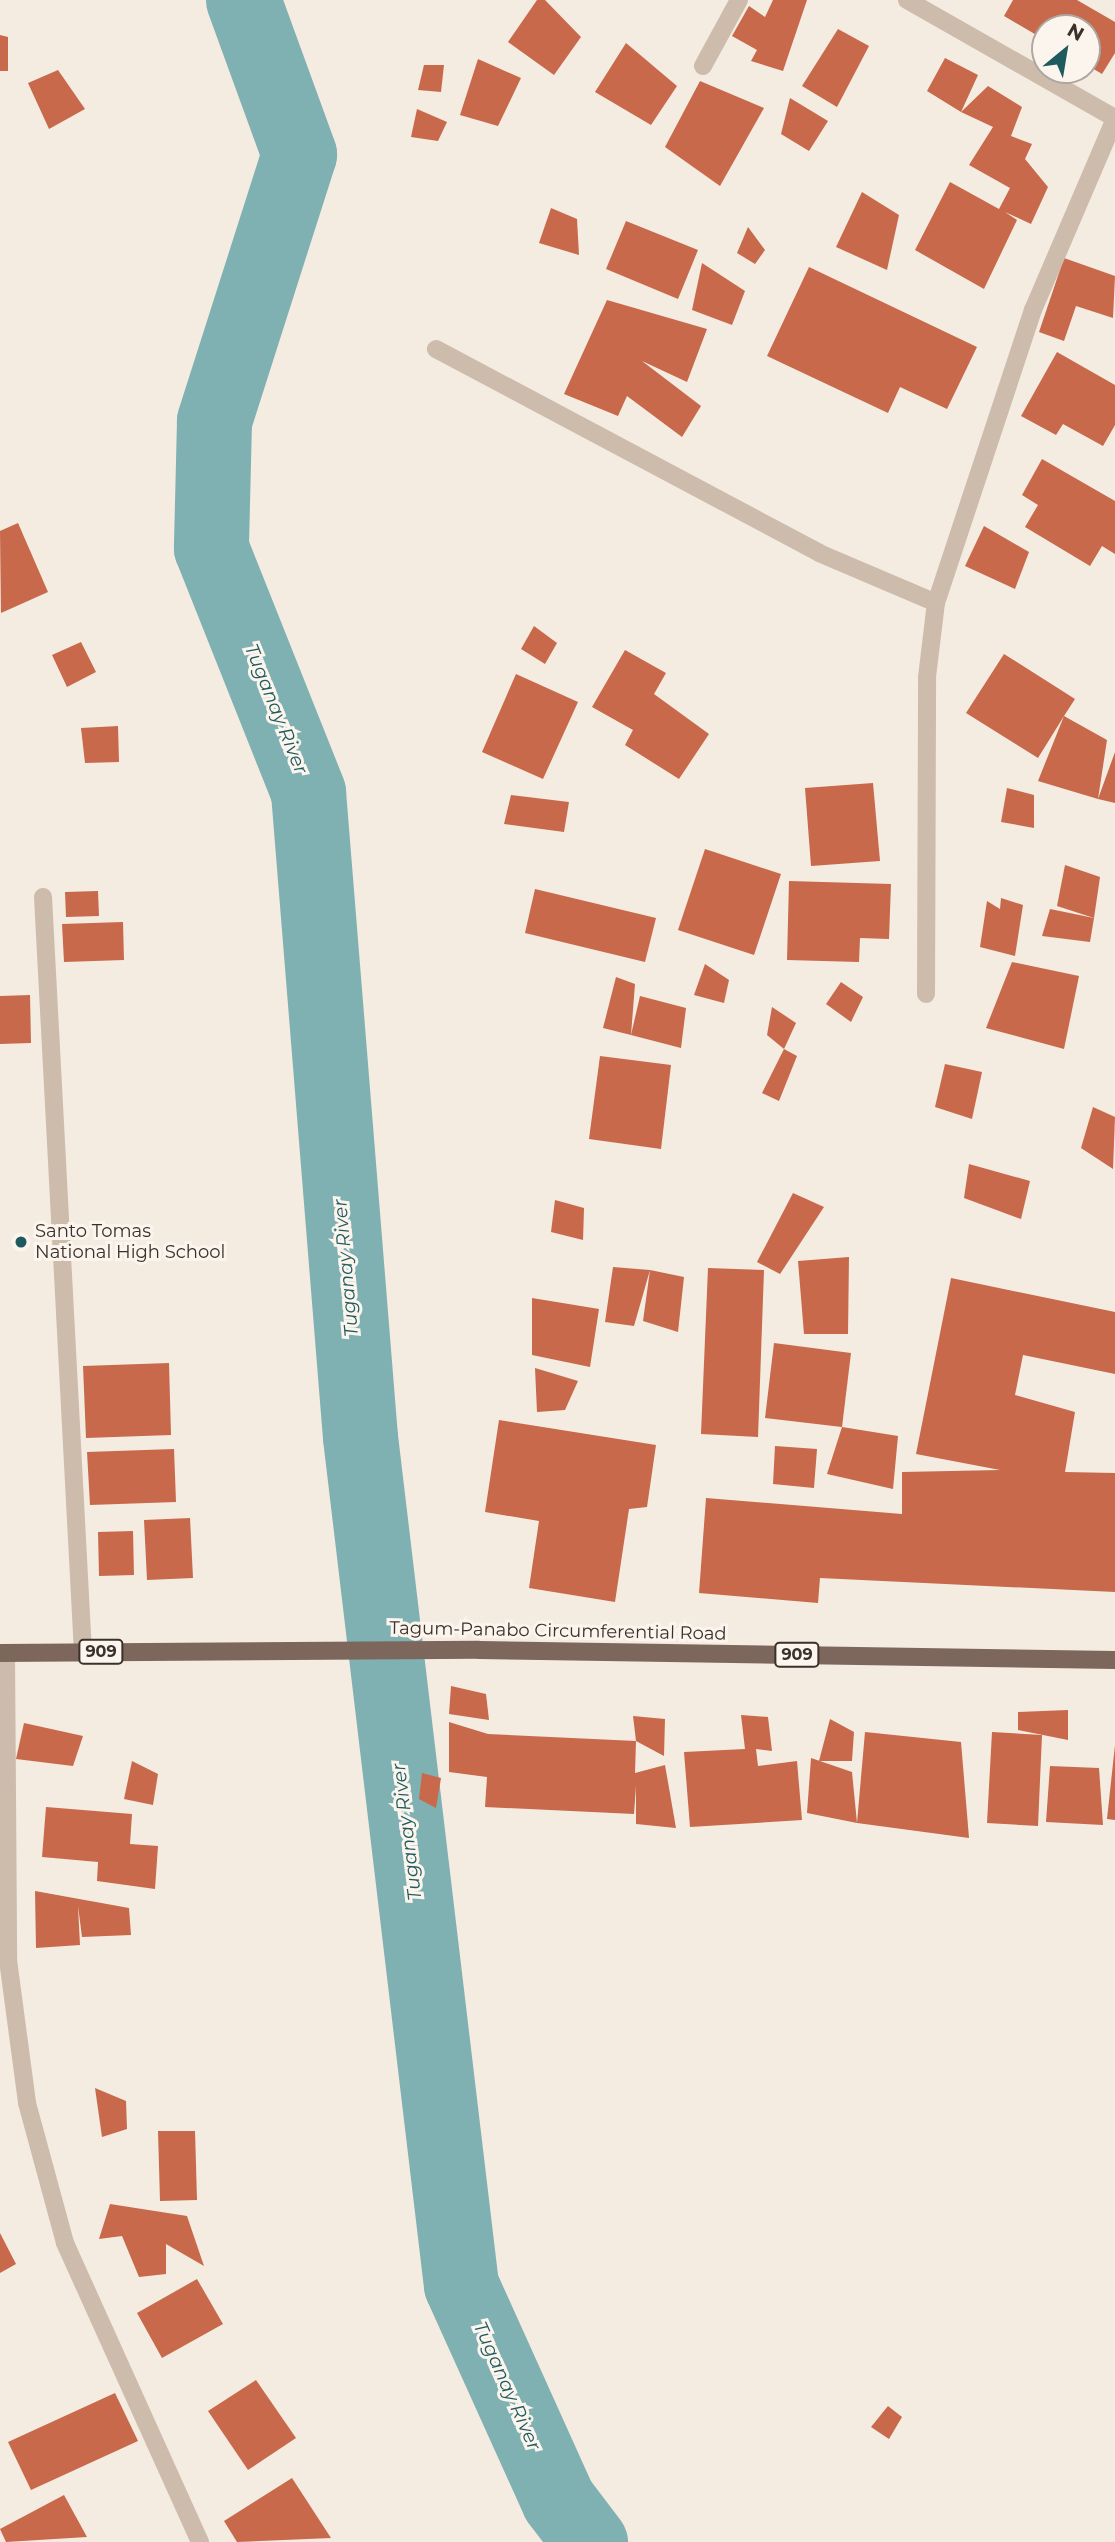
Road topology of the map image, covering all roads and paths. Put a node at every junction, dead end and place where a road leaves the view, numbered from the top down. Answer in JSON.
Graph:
{"nodes":[{"id":1,"x":739,"y":0,"type":"edge"},
{"id":2,"x":907,"y":0,"type":"edge"},
{"id":3,"x":703,"y":66,"type":"dead end"},
{"id":4,"x":1115,"y":119,"type":"edge"},
{"id":5,"x":436,"y":349,"type":"dead end"},
{"id":6,"x":936,"y":603,"type":"junction"},
{"id":7,"x":43,"y":897,"type":"dead end"},
{"id":8,"x":926,"y":994,"type":"dead end"},
{"id":9,"x":83,"y":1652,"type":"junction"},
{"id":10,"x":3,"y":1653,"type":"edge"},
{"id":11,"x":1115,"y":1660,"type":"edge"},
{"id":12,"x":200,"y":2542,"type":"edge"}],
"edges":[{"from":1,"to":3,"type":"street"},
{"from":2,"to":4,"type":"street"},
{"from":4,"to":6,"type":"street"},
{"from":5,"to":6,"type":"street"},
{"from":6,"to":8,"type":"street"},
{"from":7,"to":9,"type":"street"},
{"from":9,"to":10,"type":"main road","name":"Tagum-Panabo Circumferential Road","number":"909"},
{"from":9,"to":11,"type":"main road","name":"Tagum-Panabo Circumferential Road","number":"909"},
{"from":10,"to":12,"type":"street"}]}
